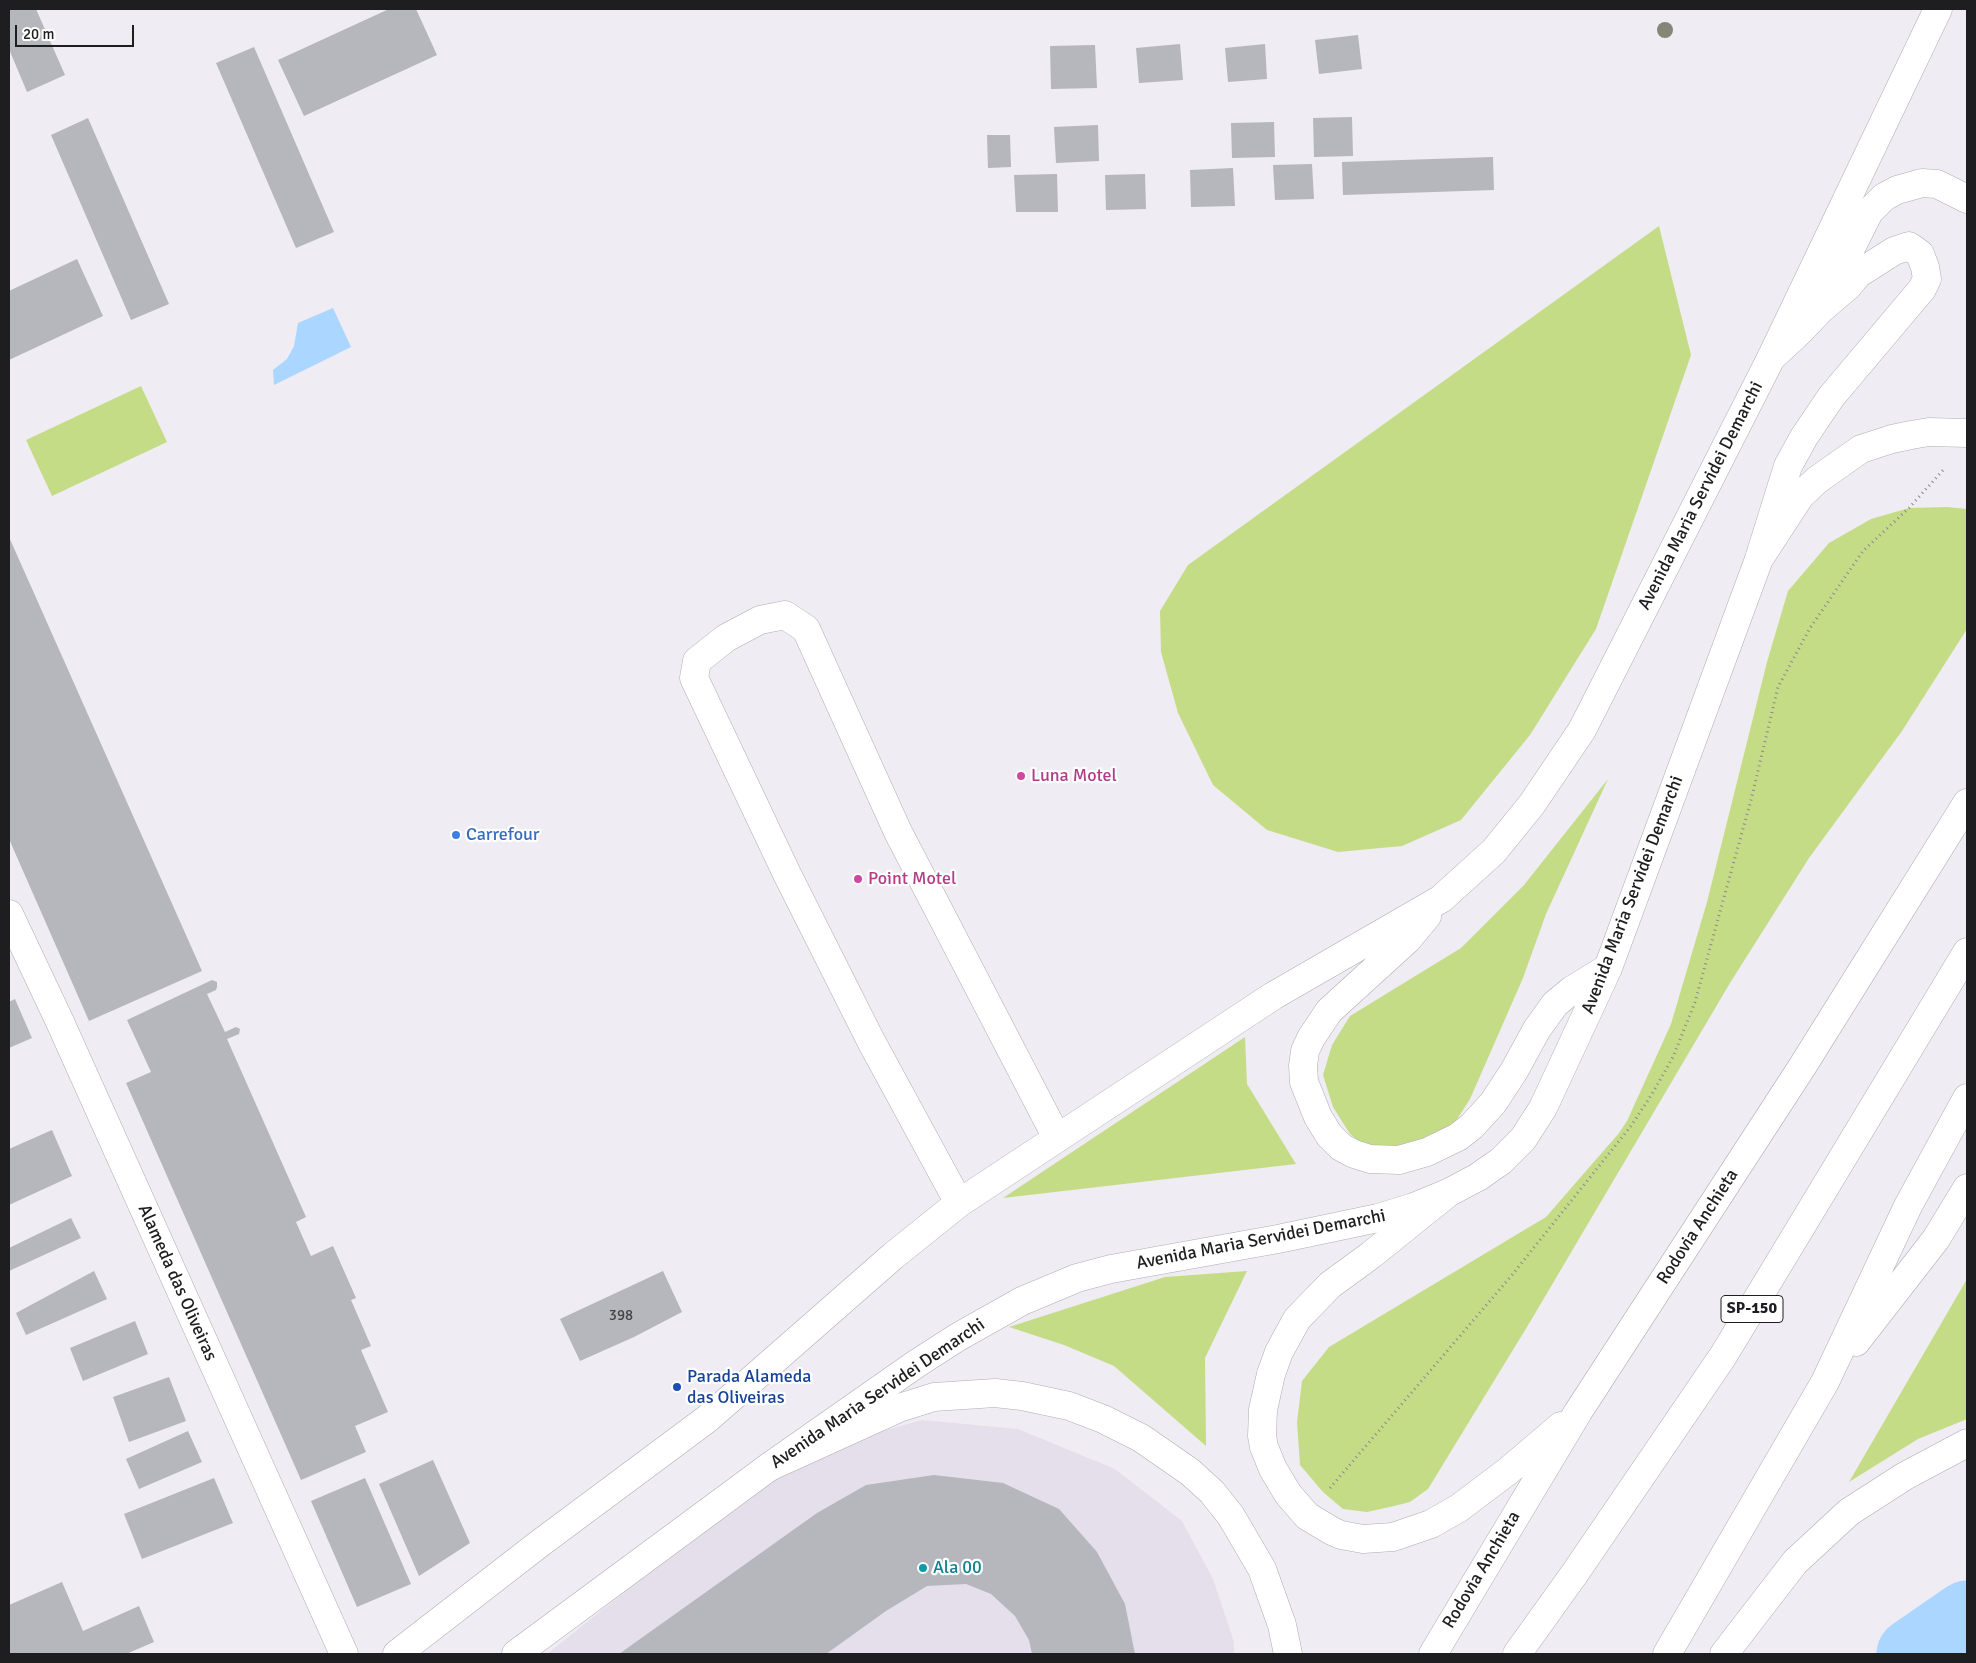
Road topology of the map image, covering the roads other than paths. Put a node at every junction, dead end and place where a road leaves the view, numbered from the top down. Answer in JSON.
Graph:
{"nodes":[{"id":1,"x":1938,"y":9,"type":"edge"},
{"id":2,"x":1967,"y":199,"type":"edge"},
{"id":3,"x":1821,"y":309,"type":"junction"},
{"id":4,"x":1771,"y":358,"type":"junction"},
{"id":5,"x":1967,"y":433,"type":"edge"},
{"id":6,"x":1759,"y":559,"type":"junction"},
{"id":7,"x":1967,"y":804,"type":"edge"},
{"id":8,"x":1441,"y":900,"type":"junction"},
{"id":9,"x":9,"y":914,"type":"edge"},
{"id":10,"x":1967,"y":952,"type":"edge"},
{"id":11,"x":1608,"y":968,"type":"junction"},
{"id":12,"x":1967,"y":1098,"type":"edge"},
{"id":13,"x":1057,"y":1138,"type":"junction"},
{"id":14,"x":1967,"y":1188,"type":"edge"},
{"id":15,"x":1448,"y":1193,"type":"junction"},
{"id":16,"x":959,"y":1203,"type":"junction"},
{"id":17,"x":1825,"y":1382,"type":"junction"},
{"id":18,"x":1578,"y":1412,"type":"junction"},
{"id":19,"x":1967,"y":1444,"type":"edge"},
{"id":20,"x":769,"y":1467,"type":"junction"},
{"id":21,"x":344,"y":1654,"type":"edge"},
{"id":22,"x":397,"y":1654,"type":"edge"},
{"id":23,"x":516,"y":1654,"type":"edge"},
{"id":24,"x":1288,"y":1654,"type":"edge"},
{"id":25,"x":1433,"y":1654,"type":"edge"},
{"id":26,"x":1517,"y":1654,"type":"edge"},
{"id":27,"x":1667,"y":1654,"type":"edge"},
{"id":28,"x":1724,"y":1654,"type":"edge"}],
"edges":[{"from":1,"to":4,"type":"main road","name":"Avenida Maria Servidei Demarchi"},
{"from":2,"to":3,"type":"main road"},
{"from":3,"to":4,"type":"main road"},
{"from":3,"to":6,"type":"main road"},
{"from":4,"to":8,"type":"main road","name":"Avenida Maria Servidei Demarchi"},
{"from":5,"to":6,"type":"main road","name":"Avenida Maria Servidei Demarchi"},
{"from":6,"to":11,"type":"main road","name":"Avenida Maria Servidei Demarchi"},
{"from":7,"to":18,"type":"main road","name":"Rodovia Anchieta"},
{"from":8,"to":11,"type":"main road"},
{"from":8,"to":13,"type":"main road","name":"Avenida Maria Servidei Demarchi"},
{"from":9,"to":21,"type":"main road","name":"Alameda das Oliveiras"},
{"from":10,"to":26,"type":"main road","number":"SP-150"},
{"from":11,"to":15,"type":"main road","name":"Avenida Maria Servidei Demarchi"},
{"from":12,"to":17,"type":"main road"},
{"from":13,"to":16,"type":"main road","name":"Avenida Maria Servidei Demarchi"},
{"from":13,"to":16,"type":"main road"},
{"from":14,"to":17,"type":"main road"},
{"from":15,"to":18,"type":"main road"},
{"from":15,"to":20,"type":"main road","name":"Avenida Maria Servidei Demarchi"},
{"from":16,"to":22,"type":"main road","name":"Avenida Maria Servidei Demarchi"},
{"from":17,"to":27,"type":"main road"},
{"from":18,"to":25,"type":"main road","name":"Rodovia Anchieta"},
{"from":19,"to":28,"type":"main road"},
{"from":20,"to":23,"type":"main road","name":"Avenida Maria Servidei Demarchi"},
{"from":20,"to":24,"type":"main road"}]}
